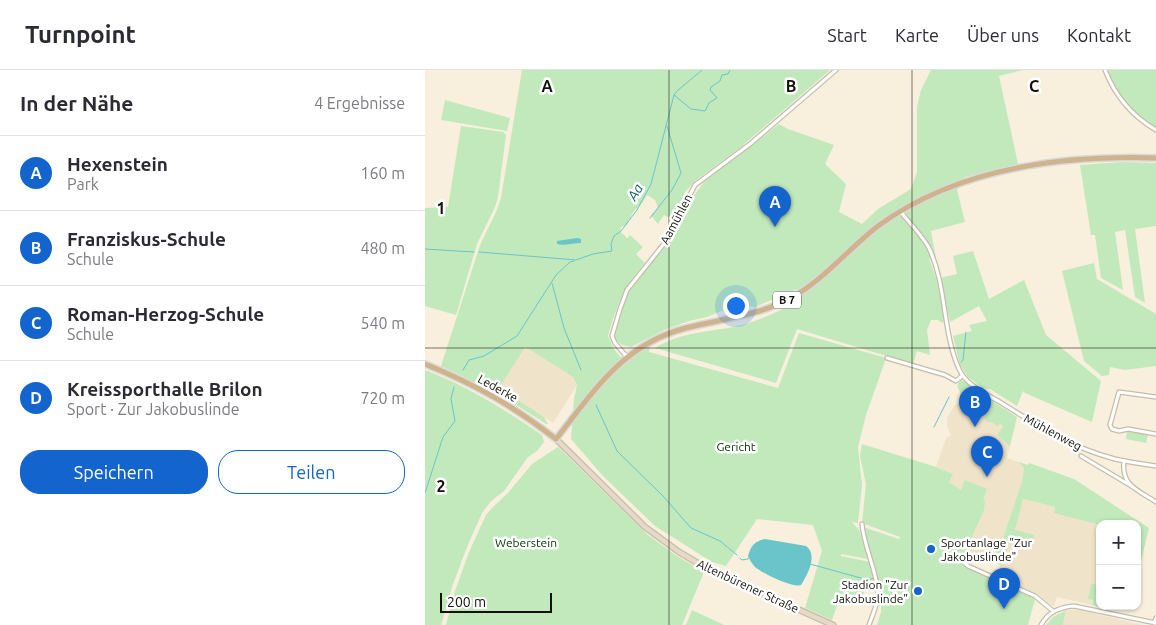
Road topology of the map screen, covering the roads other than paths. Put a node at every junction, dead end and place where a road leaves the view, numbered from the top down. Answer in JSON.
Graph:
{"nodes":[{"id":1,"x":837,"y":70,"type":"edge"},
{"id":2,"x":1105,"y":70,"type":"edge"},
{"id":3,"x":1156,"y":130,"type":"edge"},
{"id":4,"x":1156,"y":158,"type":"edge"},
{"id":5,"x":900,"y":212,"type":"junction"},
{"id":6,"x":627,"y":357,"type":"junction"},
{"id":7,"x":887,"y":358,"type":"dead end"},
{"id":8,"x":425,"y":364,"type":"edge"},
{"id":9,"x":962,"y":376,"type":"junction"},
{"id":10,"x":1156,"y":397,"type":"edge"},
{"id":11,"x":1156,"y":434,"type":"edge"},
{"id":12,"x":556,"y":439,"type":"junction"},
{"id":13,"x":1081,"y":456,"type":"dead end"},
{"id":14,"x":1124,"y":461,"type":"junction"},
{"id":15,"x":1156,"y":466,"type":"edge"},
{"id":16,"x":1133,"y":487,"type":"junction"},
{"id":17,"x":1156,"y":502,"type":"edge"},
{"id":18,"x":862,"y":524,"type":"dead end"},
{"id":19,"x":961,"y":561,"type":"dead end"},
{"id":20,"x":1053,"y":612,"type":"junction"},
{"id":21,"x":1156,"y":618,"type":"edge"},
{"id":22,"x":1155,"y":624,"type":"edge"},
{"id":23,"x":833,"y":625,"type":"edge"},
{"id":24,"x":869,"y":625,"type":"edge"},
{"id":25,"x":1041,"y":625,"type":"edge"}],
"edges":[{"from":1,"to":6,"type":"street","name":"Aamühlen"},
{"from":2,"to":3,"type":"street"},
{"from":4,"to":5,"type":"main road","number":"B 7"},
{"from":5,"to":6,"type":"main road","number":"B 7"},
{"from":5,"to":9,"type":"street"},
{"from":6,"to":12,"type":"main road","number":"B 7"},
{"from":7,"to":9,"type":"street"},
{"from":8,"to":12,"type":"main road","name":"Lederke"},
{"from":9,"to":14,"type":"street","name":"Mühlenweg"},
{"from":10,"to":11,"type":"street"},
{"from":12,"to":23,"type":"street","name":"Altenbürener Straße"},
{"from":13,"to":16,"type":"street","name":"Mühlenweg"},
{"from":14,"to":15,"type":"street","name":"Mühlenweg"},
{"from":14,"to":16,"type":"street"},
{"from":16,"to":17,"type":"street","name":"Mühlenweg"},
{"from":18,"to":24,"type":"street"},
{"from":19,"to":20,"type":"street"},
{"from":20,"to":22,"type":"street"},
{"from":20,"to":25,"type":"street"},
{"from":21,"to":22,"type":"street"}]}
